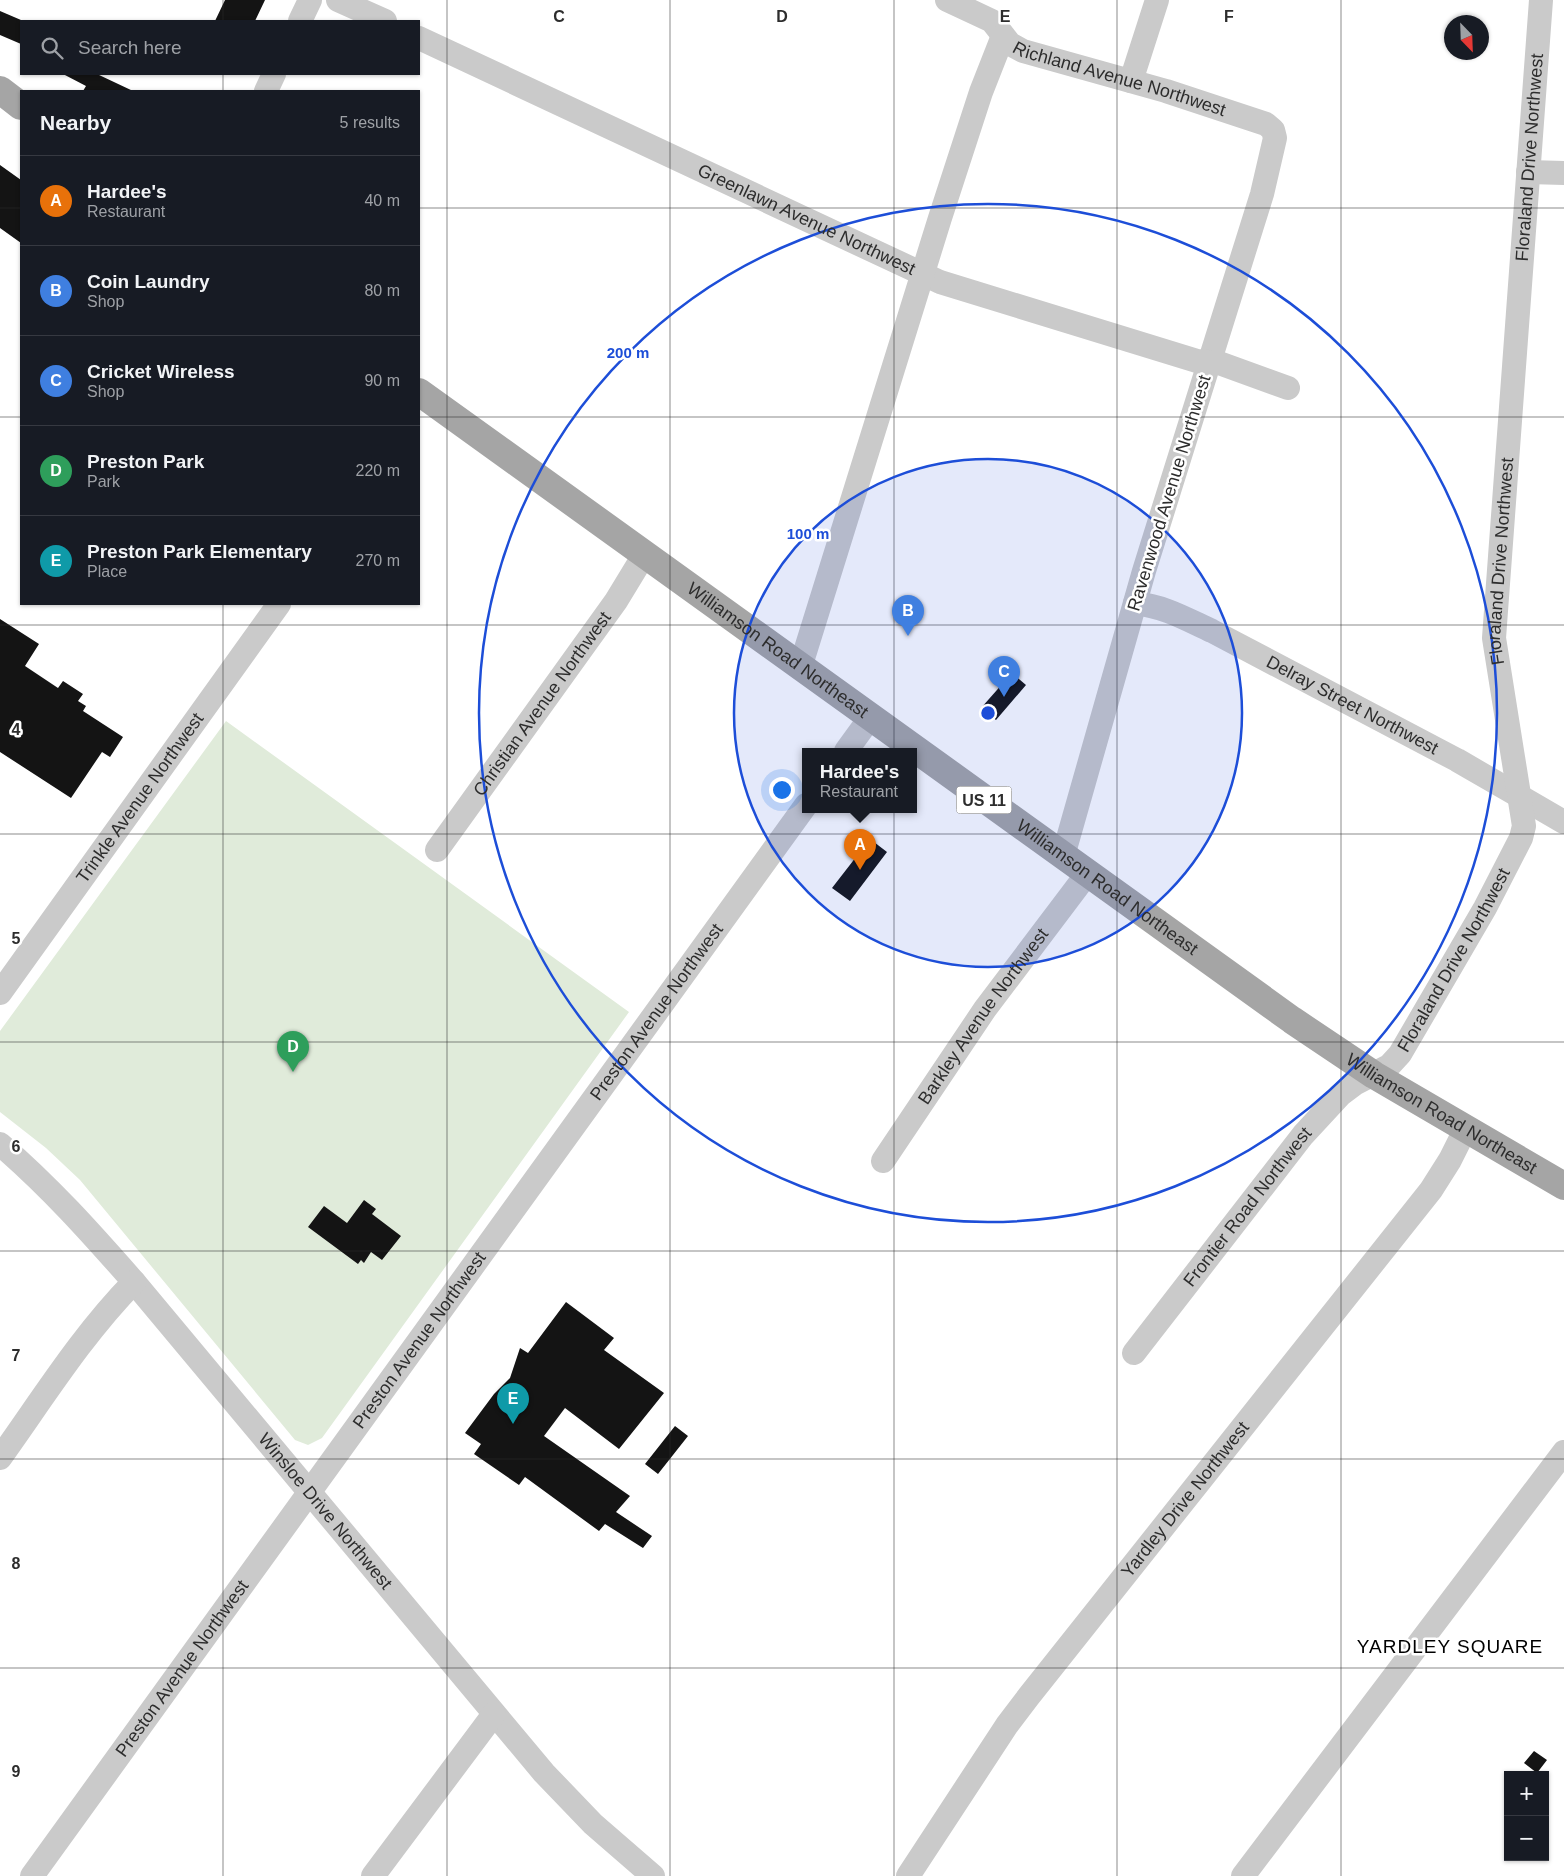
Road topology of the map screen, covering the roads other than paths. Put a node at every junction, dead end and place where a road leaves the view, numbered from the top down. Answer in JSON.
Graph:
{"nodes":[{"id":1,"x":310,"y":0,"type":"edge"},
{"id":2,"x":338,"y":0,"type":"edge"},
{"id":3,"x":947,"y":0,"type":"edge"},
{"id":4,"x":1157,"y":0,"type":"edge"},
{"id":5,"x":1541,"y":0,"type":"edge"},
{"id":6,"x":300,"y":20,"type":"edge"},
{"id":7,"x":383,"y":20,"type":"edge"},
{"id":8,"x":1003,"y":36,"type":"junction"},
{"id":9,"x":420,"y":38,"type":"edge"},
{"id":10,"x":274,"y":75,"type":"edge"},
{"id":11,"x":1131,"y":82,"type":"junction"},
{"id":12,"x":0,"y":90,"type":"edge"},
{"id":13,"x":266,"y":90,"type":"edge"},
{"id":14,"x":20,"y":105,"type":"edge"},
{"id":15,"x":1273,"y":130,"type":"joint"},
{"id":16,"x":1528,"y":172,"type":"junction"},
{"id":17,"x":1564,"y":173,"type":"edge"},
{"id":18,"x":923,"y":273,"type":"junction"},
{"id":19,"x":1208,"y":362,"type":"junction"},
{"id":20,"x":1288,"y":388,"type":"dead end"},
{"id":21,"x":421,"y":399,"type":"edge"},
{"id":22,"x":644,"y":555,"type":"junction"},
{"id":23,"x":1135,"y":603,"type":"junction"},
{"id":24,"x":278,"y":605,"type":"edge"},
{"id":25,"x":800,"y":668,"type":"junction"},
{"id":26,"x":870,"y":718,"type":"junction"},
{"id":27,"x":848,"y":748,"type":"edge"},
{"id":28,"x":912,"y":748,"type":"edge"},
{"id":29,"x":917,"y":752,"type":"edge"},
{"id":30,"x":1520,"y":796,"type":"junction"},
{"id":31,"x":802,"y":811,"type":"edge"},
{"id":32,"x":1564,"y":822,"type":"edge"},
{"id":33,"x":437,"y":850,"type":"dead end"},
{"id":34,"x":1063,"y":856,"type":"junction"},
{"id":35,"x":1087,"y":874,"type":"junction"},
{"id":36,"x":0,"y":993,"type":"edge"},
{"id":37,"x":1374,"y":1075,"type":"junction"},
{"id":38,"x":1466,"y":1128,"type":"junction"},
{"id":39,"x":0,"y":1144,"type":"edge"},
{"id":40,"x":883,"y":1161,"type":"dead end"},
{"id":41,"x":1564,"y":1186,"type":"edge"},
{"id":42,"x":134,"y":1282,"type":"junction"},
{"id":43,"x":1134,"y":1354,"type":"dead end"},
{"id":44,"x":1564,"y":1452,"type":"edge"},
{"id":45,"x":0,"y":1458,"type":"edge"},
{"id":46,"x":309,"y":1493,"type":"junction"},
{"id":47,"x":494,"y":1714,"type":"junction"},
{"id":48,"x":32,"y":1876,"type":"edge"},
{"id":49,"x":373,"y":1876,"type":"edge"},
{"id":50,"x":653,"y":1876,"type":"edge"},
{"id":51,"x":908,"y":1876,"type":"edge"},
{"id":52,"x":1243,"y":1876,"type":"edge"}],
"edges":[{"from":1,"to":6,"type":"street"},
{"from":2,"to":7,"type":"street"},
{"from":3,"to":8,"type":"street","name":"Richland Avenue Northwest"},
{"from":4,"to":11,"type":"street"},
{"from":5,"to":16,"type":"street","name":"Floraland Drive Northwest"},
{"from":8,"to":11,"type":"street","name":"Richland Avenue Northwest"},
{"from":8,"to":18,"type":"street"},
{"from":9,"to":18,"type":"street","name":"Greenlawn Avenue Northwest"},
{"from":10,"to":13,"type":"street"},
{"from":11,"to":15,"type":"street","name":"Richland Avenue Northwest"},
{"from":12,"to":14,"type":"main road"},
{"from":15,"to":19,"type":"street","name":"Ravenwood Avenue Northwest"},
{"from":16,"to":17,"type":"street"},
{"from":16,"to":30,"type":"street","name":"Floraland Drive Northwest"},
{"from":18,"to":19,"type":"street","name":"Greenlawn Avenue Northwest"},
{"from":18,"to":25,"type":"street"},
{"from":19,"to":20,"type":"street","name":"Greenlawn Avenue Northwest"},
{"from":19,"to":23,"type":"street","name":"Ravenwood Avenue Northwest"},
{"from":21,"to":22,"type":"main road","name":"Williamson Road Northeast","number":"US 11"},
{"from":22,"to":25,"type":"main road","name":"Williamson Road Northeast","number":"US 11"},
{"from":22,"to":33,"type":"street","name":"Christian Avenue Northwest"},
{"from":23,"to":30,"type":"street","name":"Delray Street Northwest"},
{"from":23,"to":34,"type":"street","name":"Ravenwood Avenue Northwest"},
{"from":24,"to":36,"type":"street","name":"Trinkle Avenue Northwest"},
{"from":25,"to":26,"type":"main road","name":"Williamson Road Northeast","number":"US 11"},
{"from":26,"to":27,"type":"street"},
{"from":26,"to":28,"type":"main road","name":"Williamson Road Northeast","number":"US 11"},
{"from":29,"to":34,"type":"main road","name":"Williamson Road Northeast","number":"US 11"},
{"from":30,"to":32,"type":"street","name":"Delray Street Northwest"},
{"from":30,"to":37,"type":"street","name":"Floraland Drive Northwest"},
{"from":31,"to":46,"type":"street","name":"Preston Avenue Northwest"},
{"from":34,"to":35,"type":"main road","name":"Williamson Road Northeast","number":"US 11"},
{"from":35,"to":37,"type":"main road","name":"Williamson Road Northeast","number":"US 11"},
{"from":35,"to":40,"type":"street","name":"Barkley Avenue Northwest"},
{"from":37,"to":38,"type":"main road","name":"Williamson Road Northeast","number":"US 11"},
{"from":37,"to":43,"type":"street","name":"Frontier Road Northwest"},
{"from":38,"to":41,"type":"main road","name":"Williamson Road Northeast","number":"US 11"},
{"from":38,"to":51,"type":"street","name":"Yardley Drive Northwest"},
{"from":39,"to":42,"type":"street","name":"Winsloe Drive Northwest"},
{"from":42,"to":45,"type":"street"},
{"from":42,"to":46,"type":"street","name":"Winsloe Drive Northwest"},
{"from":44,"to":52,"type":"street"},
{"from":46,"to":47,"type":"street","name":"Winsloe Drive Northwest"},
{"from":46,"to":48,"type":"street","name":"Preston Avenue Northwest"},
{"from":47,"to":49,"type":"street"},
{"from":47,"to":50,"type":"street","name":"Winsloe Drive Northwest"}]}
